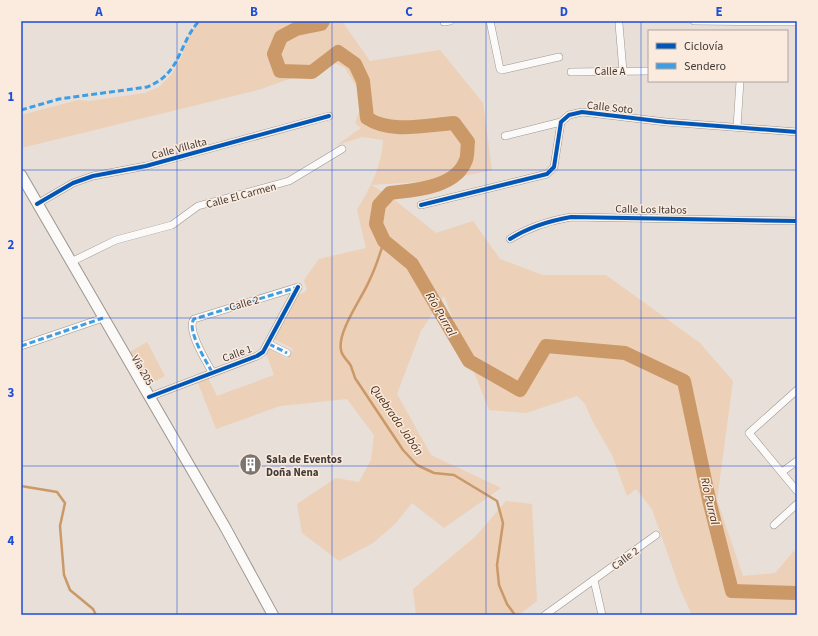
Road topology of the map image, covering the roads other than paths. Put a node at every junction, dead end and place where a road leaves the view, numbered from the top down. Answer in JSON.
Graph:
{"nodes":[{"id":1,"x":490,"y":21,"type":"edge"},
{"id":2,"x":694,"y":21,"type":"edge"},
{"id":3,"x":797,"y":22,"type":"edge"},
{"id":4,"x":619,"y":24,"type":"dead end"},
{"id":5,"x":559,"y":57,"type":"dead end"},
{"id":6,"x":622,"y":71,"type":"junction"},
{"id":7,"x":648,"y":71,"type":"edge"},
{"id":8,"x":571,"y":72,"type":"dead end"},
{"id":9,"x":740,"y":82,"type":"edge"},
{"id":10,"x":329,"y":116,"type":"dead end"},
{"id":11,"x":561,"y":122,"type":"junction"},
{"id":12,"x":737,"y":127,"type":"junction"},
{"id":13,"x":797,"y":132,"type":"edge"},
{"id":14,"x":504,"y":136,"type":"dead end"},
{"id":15,"x":342,"y":149,"type":"dead end"},
{"id":16,"x":21,"y":175,"type":"edge"},
{"id":17,"x":37,"y":204,"type":"junction"},
{"id":18,"x":422,"y":205,"type":"dead end"},
{"id":19,"x":797,"y":221,"type":"edge"},
{"id":20,"x":510,"y":239,"type":"dead end"},
{"id":21,"x":72,"y":262,"type":"junction"},
{"id":22,"x":298,"y":287,"type":"joint"},
{"id":23,"x":103,"y":318,"type":"junction"},
{"id":24,"x":269,"y":344,"type":"junction"},
{"id":25,"x":21,"y":346,"type":"edge"},
{"id":26,"x":287,"y":353,"type":"dead end"},
{"id":27,"x":212,"y":372,"type":"junction"},
{"id":28,"x":797,"y":390,"type":"edge"},
{"id":29,"x":149,"y":397,"type":"junction"},
{"id":30,"x":797,"y":461,"type":"edge"},
{"id":31,"x":782,"y":472,"type":"junction"},
{"id":32,"x":797,"y":491,"type":"edge"},
{"id":33,"x":797,"y":504,"type":"edge"},
{"id":34,"x":774,"y":525,"type":"dead end"},
{"id":35,"x":656,"y":535,"type":"dead end"},
{"id":36,"x":594,"y":580,"type":"junction"},
{"id":37,"x":273,"y":615,"type":"edge"},
{"id":38,"x":545,"y":615,"type":"edge"},
{"id":39,"x":602,"y":615,"type":"edge"}],
"edges":[{"from":1,"to":5,"type":"street"},
{"from":2,"to":3,"type":"street"},
{"from":4,"to":6,"type":"street"},
{"from":6,"to":7,"type":"street","name":"Calle A"},
{"from":6,"to":8,"type":"street","name":"Calle A"},
{"from":9,"to":12,"type":"street"},
{"from":10,"to":17,"type":"street","name":"Calle Villalta"},
{"from":11,"to":12,"type":"street","name":"Calle Soto"},
{"from":11,"to":14,"type":"street","name":"Calle Soto"},
{"from":11,"to":18,"type":"street"},
{"from":12,"to":13,"type":"street","name":"Calle Soto"},
{"from":15,"to":21,"type":"street","name":"Calle El Carmen"},
{"from":16,"to":17,"type":"main road","name":"Vía 205"},
{"from":17,"to":21,"type":"main road","name":"Vía 205"},
{"from":19,"to":20,"type":"street","name":"Calle Los Itabos"},
{"from":21,"to":23,"type":"main road","name":"Vía 205"},
{"from":22,"to":24,"type":"street","name":"Calle 1"},
{"from":22,"to":27,"type":"street","name":"Calle 2"},
{"from":23,"to":25,"type":"street"},
{"from":23,"to":29,"type":"main road","name":"Vía 205"},
{"from":24,"to":26,"type":"street"},
{"from":24,"to":27,"type":"street","name":"Calle 1"},
{"from":27,"to":29,"type":"street","name":"Calle 1"},
{"from":28,"to":31,"type":"street"},
{"from":29,"to":37,"type":"main road","name":"Vía 205"},
{"from":30,"to":31,"type":"street"},
{"from":31,"to":32,"type":"street"},
{"from":33,"to":34,"type":"street"},
{"from":35,"to":36,"type":"street","name":"Calle 2"},
{"from":36,"to":38,"type":"street","name":"Calle 2"},
{"from":36,"to":39,"type":"street"}]}
